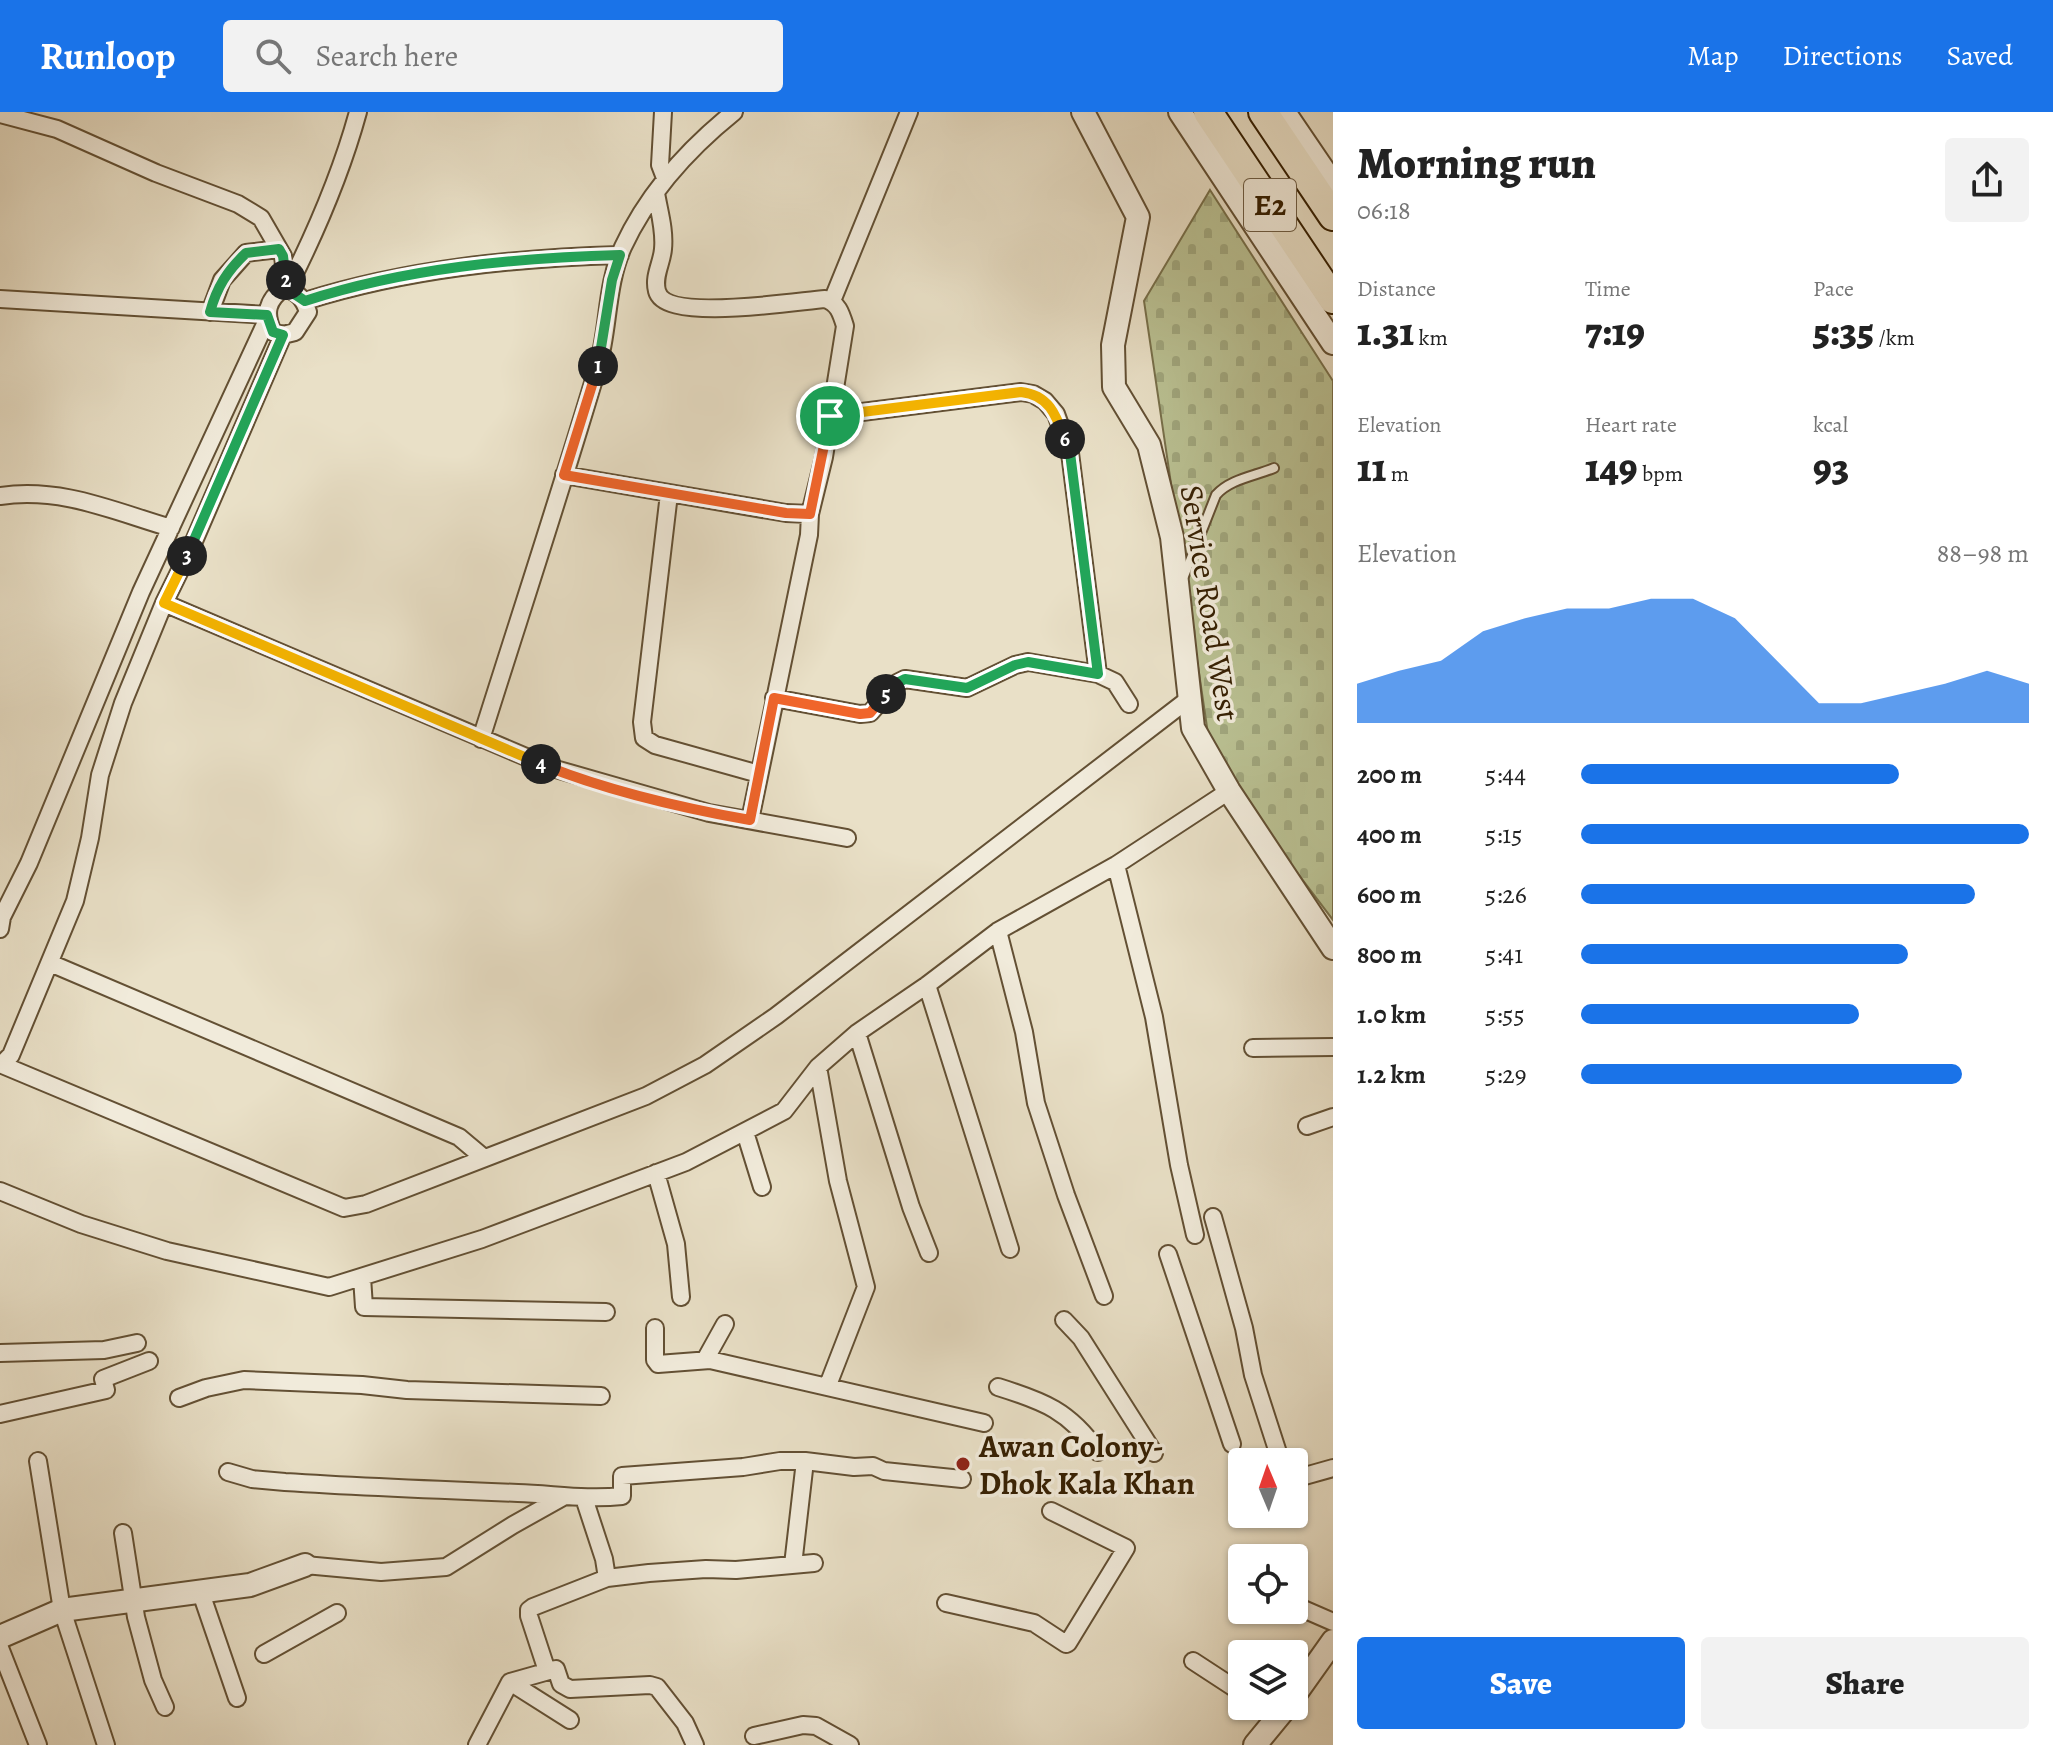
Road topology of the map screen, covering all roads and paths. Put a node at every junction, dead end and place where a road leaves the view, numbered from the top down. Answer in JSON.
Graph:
{"nodes":[{"id":1,"x":358,"y":112,"type":"edge"},
{"id":2,"x":663,"y":112,"type":"edge"},
{"id":3,"x":734,"y":112,"type":"edge"},
{"id":4,"x":909,"y":112,"type":"edge"},
{"id":5,"x":1083,"y":112,"type":"edge"},
{"id":6,"x":1180,"y":112,"type":"edge"},
{"id":7,"x":1208,"y":112,"type":"edge"},
{"id":8,"x":1263,"y":112,"type":"edge"},
{"id":9,"x":1284,"y":112,"type":"edge"},
{"id":10,"x":0,"y":114,"type":"edge"},
{"id":11,"x":665,"y":178,"type":"junction"},
{"id":12,"x":1333,"y":184,"type":"edge"},
{"id":13,"x":656,"y":193,"type":"junction"},
{"id":14,"x":1333,"y":216,"type":"edge"},
{"id":15,"x":279,"y":249,"type":"junction"},
{"id":16,"x":620,"y":255,"type":"junction"},
{"id":17,"x":287,"y":289,"type":"junction"},
{"id":18,"x":0,"y":299,"type":"edge"},
{"id":19,"x":1333,"y":299,"type":"edge"},
{"id":20,"x":305,"y":301,"type":"junction"},
{"id":21,"x":832,"y":301,"type":"junction"},
{"id":22,"x":210,"y":312,"type":"junction"},
{"id":23,"x":267,"y":318,"type":"junction"},
{"id":24,"x":283,"y":335,"type":"junction"},
{"id":25,"x":1333,"y":343,"type":"edge"},
{"id":26,"x":830,"y":416,"type":"junction"},
{"id":27,"x":1274,"y":468,"type":"dead end"},
{"id":28,"x":564,"y":475,"type":"junction"},
{"id":29,"x":669,"y":494,"type":"junction"},
{"id":30,"x":0,"y":496,"type":"edge"},
{"id":31,"x":810,"y":514,"type":"junction"},
{"id":32,"x":171,"y":528,"type":"junction"},
{"id":33,"x":1179,"y":597,"type":"junction"},
{"id":34,"x":164,"y":603,"type":"junction"},
{"id":35,"x":1098,"y":674,"type":"junction"},
{"id":36,"x":774,"y":698,"type":"junction"},
{"id":37,"x":1190,"y":698,"type":"junction"},
{"id":38,"x":1129,"y":704,"type":"dead end"},
{"id":39,"x":481,"y":739,"type":"junction"},
{"id":40,"x":759,"y":774,"type":"junction"},
{"id":41,"x":1229,"y":791,"type":"junction"},
{"id":42,"x":750,"y":820,"type":"junction"},
{"id":43,"x":847,"y":838,"type":"dead end"},
{"id":44,"x":1116,"y":865,"type":"junction"},
{"id":45,"x":0,"y":929,"type":"edge"},
{"id":46,"x":998,"y":931,"type":"junction"},
{"id":47,"x":1333,"y":948,"type":"edge"},
{"id":48,"x":50,"y":963,"type":"junction"},
{"id":49,"x":927,"y":985,"type":"junction"},
{"id":50,"x":857,"y":1033,"type":"junction"},
{"id":51,"x":1333,"y":1047,"type":"edge"},
{"id":52,"x":1253,"y":1048,"type":"dead end"},
{"id":53,"x":1,"y":1062,"type":"edge"},
{"id":54,"x":818,"y":1067,"type":"junction"},
{"id":55,"x":1333,"y":1117,"type":"edge"},
{"id":56,"x":1307,"y":1126,"type":"dead end"},
{"id":57,"x":745,"y":1132,"type":"junction"},
{"id":58,"x":484,"y":1158,"type":"junction"},
{"id":59,"x":656,"y":1173,"type":"junction"},
{"id":60,"x":762,"y":1187,"type":"dead end"},
{"id":61,"x":0,"y":1191,"type":"edge"},
{"id":62,"x":1213,"y":1217,"type":"dead end"},
{"id":63,"x":1195,"y":1235,"type":"dead end"},
{"id":64,"x":1010,"y":1249,"type":"dead end"},
{"id":65,"x":929,"y":1253,"type":"dead end"},
{"id":66,"x":1168,"y":1254,"type":"dead end"},
{"id":67,"x":362,"y":1277,"type":"junction"},
{"id":68,"x":1104,"y":1296,"type":"dead end"},
{"id":69,"x":681,"y":1297,"type":"dead end"},
{"id":70,"x":606,"y":1312,"type":"dead end"},
{"id":71,"x":1064,"y":1320,"type":"dead end"},
{"id":72,"x":725,"y":1324,"type":"dead end"},
{"id":73,"x":655,"y":1328,"type":"dead end"},
{"id":74,"x":137,"y":1343,"type":"dead end"},
{"id":75,"x":0,"y":1353,"type":"edge"},
{"id":76,"x":705,"y":1360,"type":"junction"},
{"id":77,"x":149,"y":1361,"type":"dead end"},
{"id":78,"x":828,"y":1385,"type":"junction"},
{"id":79,"x":998,"y":1387,"type":"dead end"},
{"id":80,"x":601,"y":1396,"type":"dead end"},
{"id":81,"x":179,"y":1398,"type":"dead end"},
{"id":82,"x":0,"y":1414,"type":"edge"},
{"id":83,"x":984,"y":1423,"type":"dead end"},
{"id":84,"x":1232,"y":1444,"type":"dead end"},
{"id":85,"x":1276,"y":1448,"type":"edge"},
{"id":86,"x":1098,"y":1452,"type":"dead end"},
{"id":87,"x":1154,"y":1453,"type":"dead end"},
{"id":88,"x":38,"y":1461,"type":"dead end"},
{"id":89,"x":805,"y":1461,"type":"junction"},
{"id":90,"x":1333,"y":1468,"type":"edge"},
{"id":91,"x":228,"y":1472,"type":"dead end"},
{"id":92,"x":1308,"y":1475,"type":"edge"},
{"id":93,"x":962,"y":1479,"type":"dead end"},
{"id":94,"x":564,"y":1497,"type":"junction"},
{"id":95,"x":584,"y":1498,"type":"junction"},
{"id":96,"x":1051,"y":1511,"type":"dead end"},
{"id":97,"x":123,"y":1533,"type":"dead end"},
{"id":98,"x":814,"y":1563,"type":"dead end"},
{"id":99,"x":305,"y":1565,"type":"joint"},
{"id":100,"x":793,"y":1565,"type":"junction"},
{"id":101,"x":607,"y":1578,"type":"junction"},
{"id":102,"x":201,"y":1593,"type":"junction"},
{"id":103,"x":132,"y":1602,"type":"junction"},
{"id":104,"x":946,"y":1603,"type":"dead end"},
{"id":105,"x":62,"y":1610,"type":"junction"},
{"id":106,"x":1308,"y":1611,"type":"edge"},
{"id":107,"x":337,"y":1613,"type":"dead end"},
{"id":108,"x":1333,"y":1622,"type":"edge"},
{"id":109,"x":0,"y":1637,"type":"edge"},
{"id":110,"x":1333,"y":1641,"type":"edge"},
{"id":111,"x":0,"y":1648,"type":"edge"},
{"id":112,"x":264,"y":1654,"type":"dead end"},
{"id":113,"x":1193,"y":1661,"type":"dead end"},
{"id":114,"x":547,"y":1671,"type":"junction"},
{"id":115,"x":1308,"y":1676,"type":"edge"},
{"id":116,"x":510,"y":1682,"type":"junction"},
{"id":117,"x":1228,"y":1684,"type":"edge"},
{"id":118,"x":237,"y":1698,"type":"dead end"},
{"id":119,"x":165,"y":1707,"type":"dead end"},
{"id":120,"x":570,"y":1720,"type":"dead end"},
{"id":121,"x":1270,"y":1720,"type":"edge"},
{"id":122,"x":754,"y":1736,"type":"dead end"},
{"id":123,"x":38,"y":1745,"type":"edge"},
{"id":124,"x":106,"y":1745,"type":"edge"},
{"id":125,"x":477,"y":1745,"type":"edge"},
{"id":126,"x":695,"y":1745,"type":"edge"},
{"id":127,"x":850,"y":1745,"type":"edge"},
{"id":128,"x":1255,"y":1745,"type":"edge"}],
"edges":[{"from":1,"to":17,"type":"street"},
{"from":2,"to":11,"type":"street"},
{"from":3,"to":11,"type":"street"},
{"from":4,"to":21,"type":"street"},
{"from":5,"to":33,"type":"street","name":"Service Road West"},
{"from":6,"to":25,"type":"street"},
{"from":7,"to":19,"type":"highway","number":"E2"},
{"from":8,"to":14,"type":"highway","number":"E2"},
{"from":9,"to":12,"type":"street"},
{"from":10,"to":15,"type":"street"},
{"from":11,"to":13,"type":"street"},
{"from":13,"to":16,"type":"street"},
{"from":13,"to":21,"type":"street"},
{"from":15,"to":17,"type":"street"},
{"from":15,"to":22,"type":"street"},
{"from":16,"to":20,"type":"street"},
{"from":16,"to":28,"type":"street"},
{"from":17,"to":20,"type":"street"},
{"from":17,"to":23,"type":"street"},
{"from":18,"to":22,"type":"street"},
{"from":20,"to":24,"type":"street"},
{"from":21,"to":26,"type":"street"},
{"from":22,"to":23,"type":"street"},
{"from":23,"to":24,"type":"street"},
{"from":23,"to":32,"type":"street"},
{"from":24,"to":34,"type":"street"},
{"from":26,"to":31,"type":"street"},
{"from":26,"to":35,"type":"street"},
{"from":27,"to":33,"type":"lane"},
{"from":28,"to":29,"type":"street"},
{"from":28,"to":39,"type":"street"},
{"from":29,"to":31,"type":"street"},
{"from":29,"to":40,"type":"street"},
{"from":30,"to":32,"type":"street"},
{"from":31,"to":36,"type":"street"},
{"from":32,"to":45,"type":"street"},
{"from":33,"to":37,"type":"street","name":"Service Road West"},
{"from":34,"to":39,"type":"street"},
{"from":34,"to":48,"type":"street"},
{"from":35,"to":36,"type":"street"},
{"from":35,"to":38,"type":"street"},
{"from":36,"to":40,"type":"street"},
{"from":37,"to":41,"type":"street","name":"Service Road West"},
{"from":37,"to":58,"type":"street"},
{"from":39,"to":42,"type":"street"},
{"from":40,"to":42,"type":"street"},
{"from":41,"to":44,"type":"street"},
{"from":41,"to":47,"type":"street","name":"Service Road West"},
{"from":42,"to":43,"type":"street"},
{"from":44,"to":46,"type":"street"},
{"from":44,"to":63,"type":"street"},
{"from":46,"to":49,"type":"street"},
{"from":46,"to":68,"type":"street"},
{"from":48,"to":53,"type":"street"},
{"from":48,"to":58,"type":"street"},
{"from":49,"to":50,"type":"street"},
{"from":49,"to":64,"type":"street"},
{"from":50,"to":54,"type":"street"},
{"from":50,"to":65,"type":"street"},
{"from":51,"to":52,"type":"street"},
{"from":53,"to":58,"type":"street"},
{"from":54,"to":57,"type":"street"},
{"from":54,"to":78,"type":"street"},
{"from":55,"to":56,"type":"street"},
{"from":57,"to":59,"type":"street"},
{"from":57,"to":60,"type":"street"},
{"from":59,"to":67,"type":"street"},
{"from":59,"to":69,"type":"street"},
{"from":61,"to":67,"type":"street"},
{"from":62,"to":85,"type":"street"},
{"from":66,"to":84,"type":"street"},
{"from":67,"to":70,"type":"street"},
{"from":71,"to":87,"type":"street"},
{"from":72,"to":76,"type":"street"},
{"from":73,"to":76,"type":"street"},
{"from":74,"to":75,"type":"street"},
{"from":76,"to":78,"type":"street"},
{"from":77,"to":82,"type":"street"},
{"from":78,"to":83,"type":"street"},
{"from":79,"to":86,"type":"street"},
{"from":80,"to":81,"type":"street"},
{"from":88,"to":105,"type":"street"},
{"from":89,"to":93,"type":"street"},
{"from":89,"to":95,"type":"street"},
{"from":89,"to":100,"type":"street"},
{"from":90,"to":92,"type":"street"},
{"from":91,"to":94,"type":"street"},
{"from":94,"to":95,"type":"street"},
{"from":94,"to":99,"type":"street"},
{"from":95,"to":101,"type":"street"},
{"from":96,"to":104,"type":"street"},
{"from":97,"to":103,"type":"street"},
{"from":98,"to":100,"type":"street"},
{"from":99,"to":102,"type":"street"},
{"from":100,"to":101,"type":"street"},
{"from":101,"to":114,"type":"street"},
{"from":102,"to":103,"type":"street"},
{"from":102,"to":118,"type":"street"},
{"from":103,"to":105,"type":"street"},
{"from":103,"to":119,"type":"street"},
{"from":105,"to":109,"type":"street"},
{"from":105,"to":124,"type":"street"},
{"from":106,"to":108,"type":"street"},
{"from":107,"to":112,"type":"street"},
{"from":110,"to":115,"type":"street"},
{"from":111,"to":123,"type":"street"},
{"from":113,"to":117,"type":"street"},
{"from":114,"to":116,"type":"street"},
{"from":114,"to":126,"type":"street"},
{"from":116,"to":120,"type":"street"},
{"from":116,"to":125,"type":"street"},
{"from":121,"to":128,"type":"street"},
{"from":122,"to":127,"type":"street"}]}
